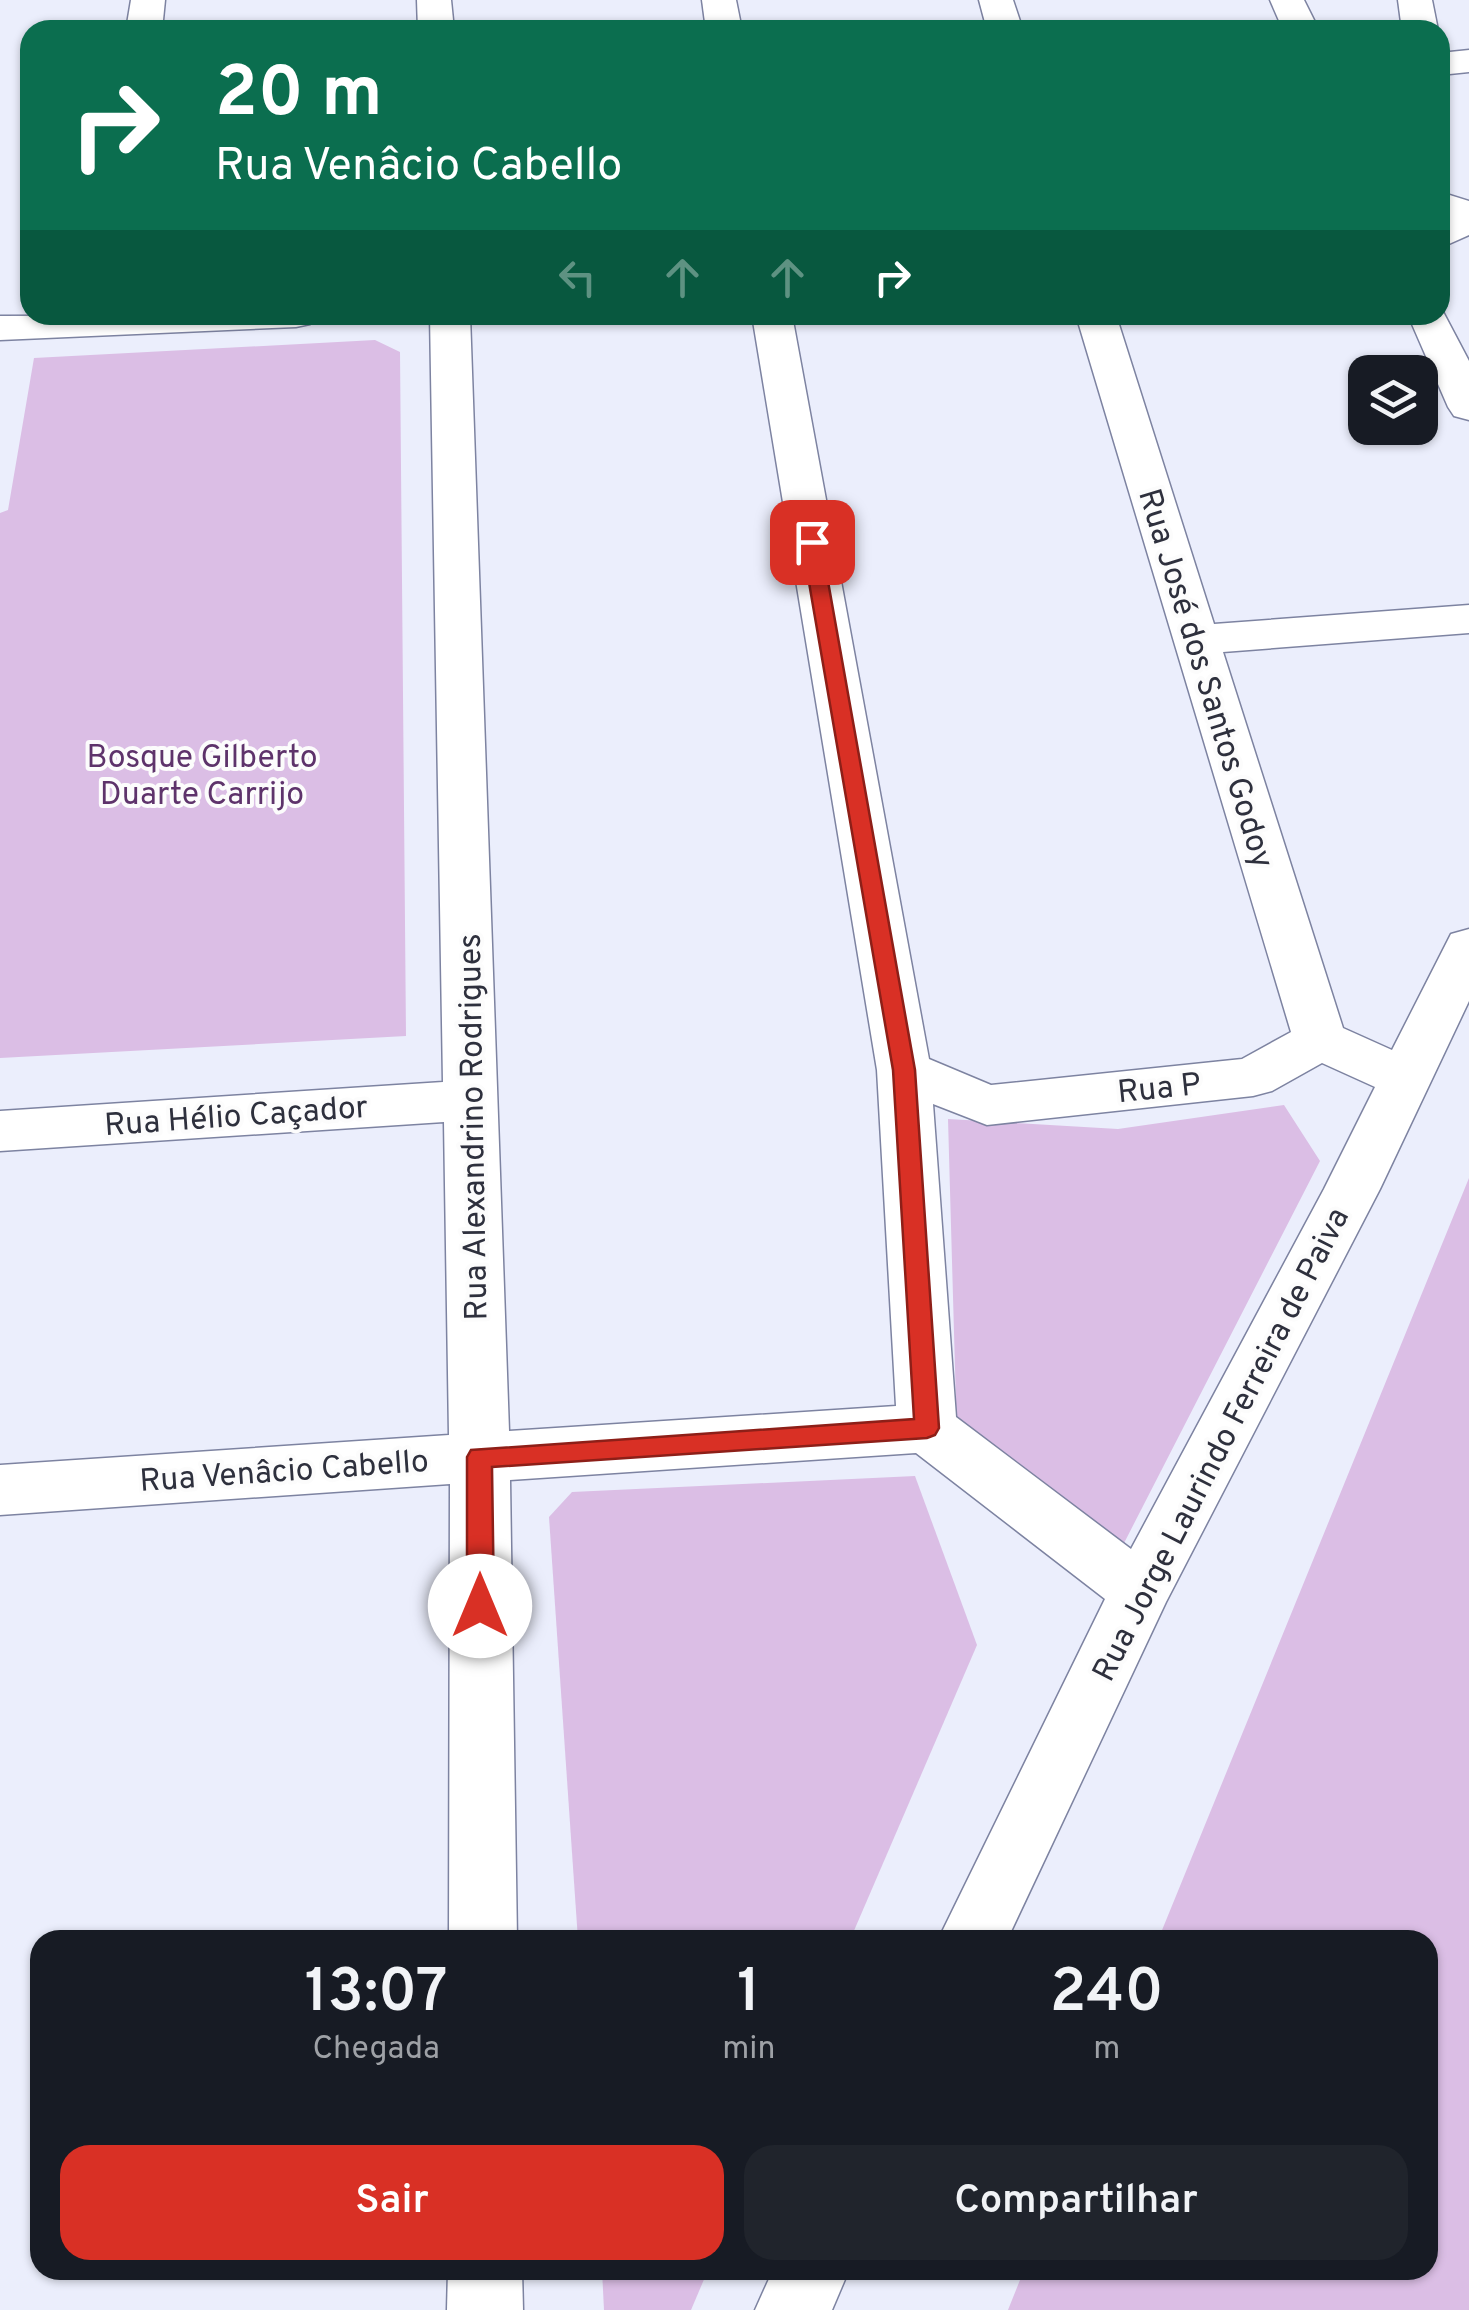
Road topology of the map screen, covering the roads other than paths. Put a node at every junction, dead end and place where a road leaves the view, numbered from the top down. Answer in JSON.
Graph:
{"nodes":[{"id":1,"x":38,"y":325,"type":"edge"},
{"id":2,"x":450,"y":325,"type":"edge"},
{"id":3,"x":774,"y":325,"type":"edge"},
{"id":4,"x":1099,"y":325,"type":"edge"},
{"id":5,"x":1433,"y":325,"type":"edge"},
{"id":6,"x":0,"y":328,"type":"edge"},
{"id":7,"x":1469,"y":406,"type":"edge"},
{"id":8,"x":1469,"y":618,"type":"edge"},
{"id":9,"x":1195,"y":640,"type":"junction"},
{"id":10,"x":1469,"y":947,"type":"edge"},
{"id":11,"x":1320,"y":1040,"type":"junction"},
{"id":12,"x":904,"y":1070,"type":"junction"},
{"id":13,"x":1403,"y":1078,"type":"junction"},
{"id":14,"x":472,"y":1100,"type":"junction"},
{"id":15,"x":0,"y":1131,"type":"edge"},
{"id":16,"x":927,"y":1428,"type":"junction"},
{"id":17,"x":480,"y":1457,"type":"junction"},
{"id":18,"x":0,"y":1490,"type":"edge"},
{"id":19,"x":1140,"y":1590,"type":"junction"},
{"id":20,"x":483,"y":1930,"type":"edge"},
{"id":21,"x":977,"y":1930,"type":"edge"},
{"id":22,"x":485,"y":2280,"type":"edge"},
{"id":23,"x":807,"y":2280,"type":"edge"},
{"id":24,"x":485,"y":2310,"type":"edge"},
{"id":25,"x":793,"y":2310,"type":"edge"}],
"edges":[{"from":1,"to":6,"type":"street"},
{"from":2,"to":14,"type":"street","name":"Rua Alexandrino Rodrigues"},
{"from":3,"to":12,"type":"street"},
{"from":4,"to":9,"type":"street","name":"Rua José dos Santos Godoy"},
{"from":5,"to":7,"type":"street"},
{"from":8,"to":9,"type":"street"},
{"from":9,"to":11,"type":"street","name":"Rua José dos Santos Godoy"},
{"from":10,"to":13,"type":"street","name":"Rua Jorge Laurindo Ferreira de Paiva"},
{"from":11,"to":12,"type":"street","name":"Rua P"},
{"from":11,"to":13,"type":"street"},
{"from":12,"to":16,"type":"street"},
{"from":13,"to":19,"type":"street","name":"Rua Jorge Laurindo Ferreira de Paiva"},
{"from":14,"to":15,"type":"street","name":"Rua Hélio Caçador"},
{"from":14,"to":17,"type":"street","name":"Rua Alexandrino Rodrigues"},
{"from":16,"to":17,"type":"street","name":"Rua Venâcio Cabello"},
{"from":16,"to":19,"type":"street"},
{"from":17,"to":18,"type":"street","name":"Rua Venâcio Cabello"},
{"from":17,"to":20,"type":"street","name":"Rua Alexandrino Rodrigues"},
{"from":19,"to":21,"type":"street","name":"Rua Jorge Laurindo Ferreira de Paiva"},
{"from":22,"to":24,"type":"street"},
{"from":23,"to":25,"type":"street"}]}
